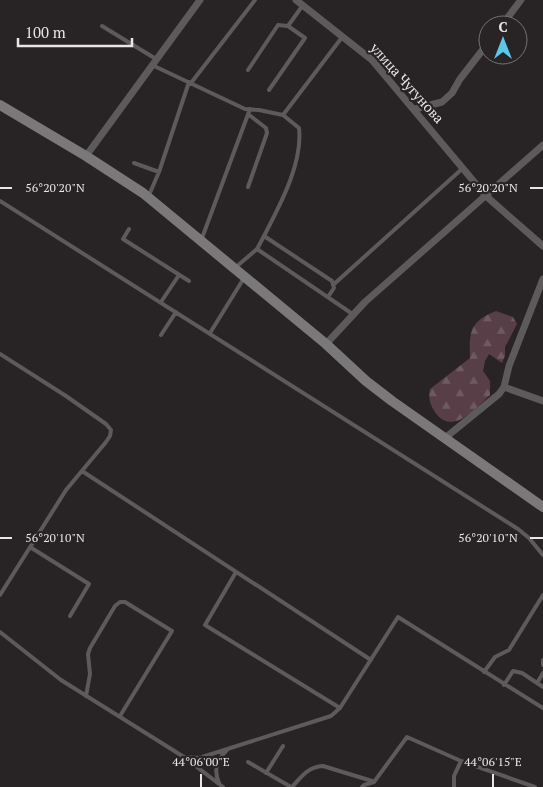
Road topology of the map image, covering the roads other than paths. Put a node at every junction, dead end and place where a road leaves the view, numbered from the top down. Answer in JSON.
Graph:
{"nodes":[{"id":1,"x":200,"y":0,"type":"edge"},
{"id":2,"x":255,"y":0,"type":"edge"},
{"id":3,"x":296,"y":0,"type":"edge"},
{"id":4,"x":521,"y":0,"type":"edge"},
{"id":5,"x":303,"y":5,"type":"junction"},
{"id":6,"x":510,"y":15,"type":"edge"},
{"id":7,"x":102,"y":26,"type":"dead end"},
{"id":8,"x":288,"y":26,"type":"junction"},
{"id":9,"x":343,"y":36,"type":"junction"},
{"id":10,"x":478,"y":56,"type":"edge"},
{"id":11,"x":154,"y":62,"type":"junction"},
{"id":12,"x":248,"y":70,"type":"dead end"},
{"id":13,"x":190,"y":83,"type":"junction"},
{"id":14,"x":269,"y":90,"type":"dead end"},
{"id":15,"x":0,"y":106,"type":"edge"},
{"id":16,"x":250,"y":109,"type":"junction"},
{"id":17,"x":414,"y":109,"type":"junction"},
{"id":18,"x":248,"y":114,"type":"junction"},
{"id":19,"x":283,"y":115,"type":"junction"},
{"id":20,"x":543,"y":145,"type":"edge"},
{"id":21,"x":86,"y":156,"type":"junction"},
{"id":22,"x":134,"y":163,"type":"dead end"},
{"id":23,"x":464,"y":168,"type":"junction"},
{"id":24,"x":158,"y":172,"type":"junction"},
{"id":25,"x":248,"y":187,"type":"dead end"},
{"id":26,"x":486,"y":196,"type":"junction"},
{"id":27,"x":148,"y":197,"type":"junction"},
{"id":28,"x":0,"y":201,"type":"edge"},
{"id":29,"x":129,"y":229,"type":"dead end"},
{"id":30,"x":264,"y":236,"type":"junction"},
{"id":31,"x":200,"y":241,"type":"junction"},
{"id":32,"x":543,"y":246,"type":"edge"},
{"id":33,"x":257,"y":249,"type":"junction"},
{"id":34,"x":234,"y":269,"type":"junction"},
{"id":35,"x":179,"y":275,"type":"junction"},
{"id":36,"x":244,"y":277,"type":"junction"},
{"id":37,"x":543,"y":280,"type":"edge"},
{"id":38,"x":189,"y":281,"type":"dead end"},
{"id":39,"x":333,"y":285,"type":"junction"},
{"id":40,"x":328,"y":297,"type":"junction"},
{"id":41,"x":161,"y":302,"type":"junction"},
{"id":42,"x":176,"y":312,"type":"junction"},
{"id":43,"x":354,"y":315,"type":"junction"},
{"id":44,"x":210,"y":333,"type":"junction"},
{"id":45,"x":161,"y":335,"type":"dead end"},
{"id":46,"x":326,"y":344,"type":"junction"},
{"id":47,"x":0,"y":354,"type":"edge"},
{"id":48,"x":504,"y":387,"type":"junction"},
{"id":49,"x":543,"y":401,"type":"edge"},
{"id":50,"x":445,"y":438,"type":"junction"},
{"id":51,"x":82,"y":470,"type":"junction"},
{"id":52,"x":543,"y":508,"type":"edge"},
{"id":53,"x":30,"y":547,"type":"junction"},
{"id":54,"x":543,"y":556,"type":"edge"},
{"id":55,"x":236,"y":572,"type":"junction"},
{"id":56,"x":543,"y":594,"type":"edge"},
{"id":57,"x":0,"y":595,"type":"edge"},
{"id":58,"x":70,"y":616,"type":"dead end"},
{"id":59,"x":0,"y":632,"type":"edge"},
{"id":60,"x":371,"y":660,"type":"junction"},
{"id":61,"x":543,"y":660,"type":"edge"},
{"id":62,"x":543,"y":665,"type":"edge"},
{"id":63,"x":484,"y":672,"type":"junction"},
{"id":64,"x":543,"y":673,"type":"edge"},
{"id":65,"x":538,"y":683,"type":"junction"},
{"id":66,"x":504,"y":685,"type":"junction"},
{"id":67,"x":543,"y":687,"type":"edge"},
{"id":68,"x":86,"y":696,"type":"junction"},
{"id":69,"x":340,"y":708,"type":"junction"},
{"id":70,"x":543,"y":708,"type":"edge"},
{"id":71,"x":120,"y":716,"type":"junction"},
{"id":72,"x":283,"y":746,"type":"dead end"},
{"id":73,"x":229,"y":748,"type":"junction"},
{"id":74,"x":184,"y":757,"type":"junction"},
{"id":75,"x":461,"y":761,"type":"junction"},
{"id":76,"x":248,"y":762,"type":"dead end"},
{"id":77,"x":266,"y":773,"type":"junction"},
{"id":78,"x":374,"y":782,"type":"junction"},
{"id":79,"x":221,"y":786,"type":"edge"},
{"id":80,"x":292,"y":787,"type":"edge"},
{"id":81,"x":362,"y":787,"type":"edge"},
{"id":82,"x":454,"y":787,"type":"edge"},
{"id":83,"x":535,"y":787,"type":"edge"}],
"edges":[{"from":1,"to":11,"type":"street"},
{"from":2,"to":13,"type":"lane"},
{"from":3,"to":5,"type":"street","name":"улица Чугунова"},
{"from":4,"to":6,"type":"street"},
{"from":5,"to":8,"type":"lane"},
{"from":5,"to":9,"type":"street","name":"улица Чугунова"},
{"from":7,"to":11,"type":"lane"},
{"from":8,"to":12,"type":"lane"},
{"from":8,"to":14,"type":"lane"},
{"from":9,"to":17,"type":"street","name":"улица Чугунова"},
{"from":9,"to":19,"type":"lane"},
{"from":10,"to":17,"type":"street"},
{"from":11,"to":13,"type":"lane"},
{"from":11,"to":21,"type":"street"},
{"from":13,"to":16,"type":"lane"},
{"from":13,"to":24,"type":"lane"},
{"from":15,"to":21,"type":"main road"},
{"from":16,"to":18,"type":"lane"},
{"from":16,"to":19,"type":"lane"},
{"from":17,"to":23,"type":"street","name":"улица Чугунова"},
{"from":18,"to":25,"type":"lane"},
{"from":18,"to":31,"type":"lane"},
{"from":19,"to":30,"type":"lane"},
{"from":20,"to":26,"type":"street"},
{"from":21,"to":27,"type":"main road"},
{"from":22,"to":24,"type":"lane"},
{"from":23,"to":26,"type":"street","name":"улица Чугунова"},
{"from":23,"to":39,"type":"lane"},
{"from":24,"to":27,"type":"lane"},
{"from":26,"to":32,"type":"street","name":"улица Чугунова"},
{"from":26,"to":43,"type":"street"},
{"from":27,"to":31,"type":"main road"},
{"from":28,"to":41,"type":"lane"},
{"from":29,"to":35,"type":"lane"},
{"from":30,"to":33,"type":"lane"},
{"from":30,"to":39,"type":"lane"},
{"from":31,"to":34,"type":"main road"},
{"from":33,"to":34,"type":"lane"},
{"from":33,"to":40,"type":"lane"},
{"from":34,"to":36,"type":"main road"},
{"from":35,"to":38,"type":"lane"},
{"from":35,"to":41,"type":"lane"},
{"from":36,"to":44,"type":"lane"},
{"from":36,"to":46,"type":"main road"},
{"from":37,"to":48,"type":"street"},
{"from":39,"to":40,"type":"lane"},
{"from":40,"to":43,"type":"lane"},
{"from":41,"to":42,"type":"lane"},
{"from":42,"to":44,"type":"lane"},
{"from":42,"to":45,"type":"lane"},
{"from":43,"to":46,"type":"street"},
{"from":44,"to":54,"type":"lane"},
{"from":46,"to":50,"type":"main road"},
{"from":47,"to":51,"type":"lane"},
{"from":48,"to":49,"type":"street"},
{"from":48,"to":50,"type":"street"},
{"from":50,"to":52,"type":"main road"},
{"from":51,"to":53,"type":"lane"},
{"from":51,"to":55,"type":"lane"},
{"from":53,"to":57,"type":"lane"},
{"from":53,"to":58,"type":"lane"},
{"from":55,"to":60,"type":"lane"},
{"from":55,"to":69,"type":"lane"},
{"from":56,"to":63,"type":"lane"},
{"from":59,"to":68,"type":"lane"},
{"from":60,"to":63,"type":"lane"},
{"from":60,"to":69,"type":"lane"},
{"from":61,"to":62,"type":"lane"},
{"from":63,"to":66,"type":"lane"},
{"from":64,"to":65,"type":"lane"},
{"from":65,"to":66,"type":"lane"},
{"from":65,"to":67,"type":"lane"},
{"from":66,"to":70,"type":"lane"},
{"from":68,"to":71,"type":"lane"},
{"from":68,"to":71,"type":"lane"},
{"from":69,"to":73,"type":"lane"},
{"from":71,"to":74,"type":"lane"},
{"from":72,"to":77,"type":"lane"},
{"from":73,"to":74,"type":"lane"},
{"from":73,"to":79,"type":"lane"},
{"from":74,"to":79,"type":"lane"},
{"from":75,"to":78,"type":"lane"},
{"from":75,"to":82,"type":"lane"},
{"from":75,"to":83,"type":"lane"},
{"from":76,"to":77,"type":"lane"},
{"from":77,"to":80,"type":"lane"},
{"from":78,"to":80,"type":"lane"},
{"from":78,"to":81,"type":"lane"}]}
